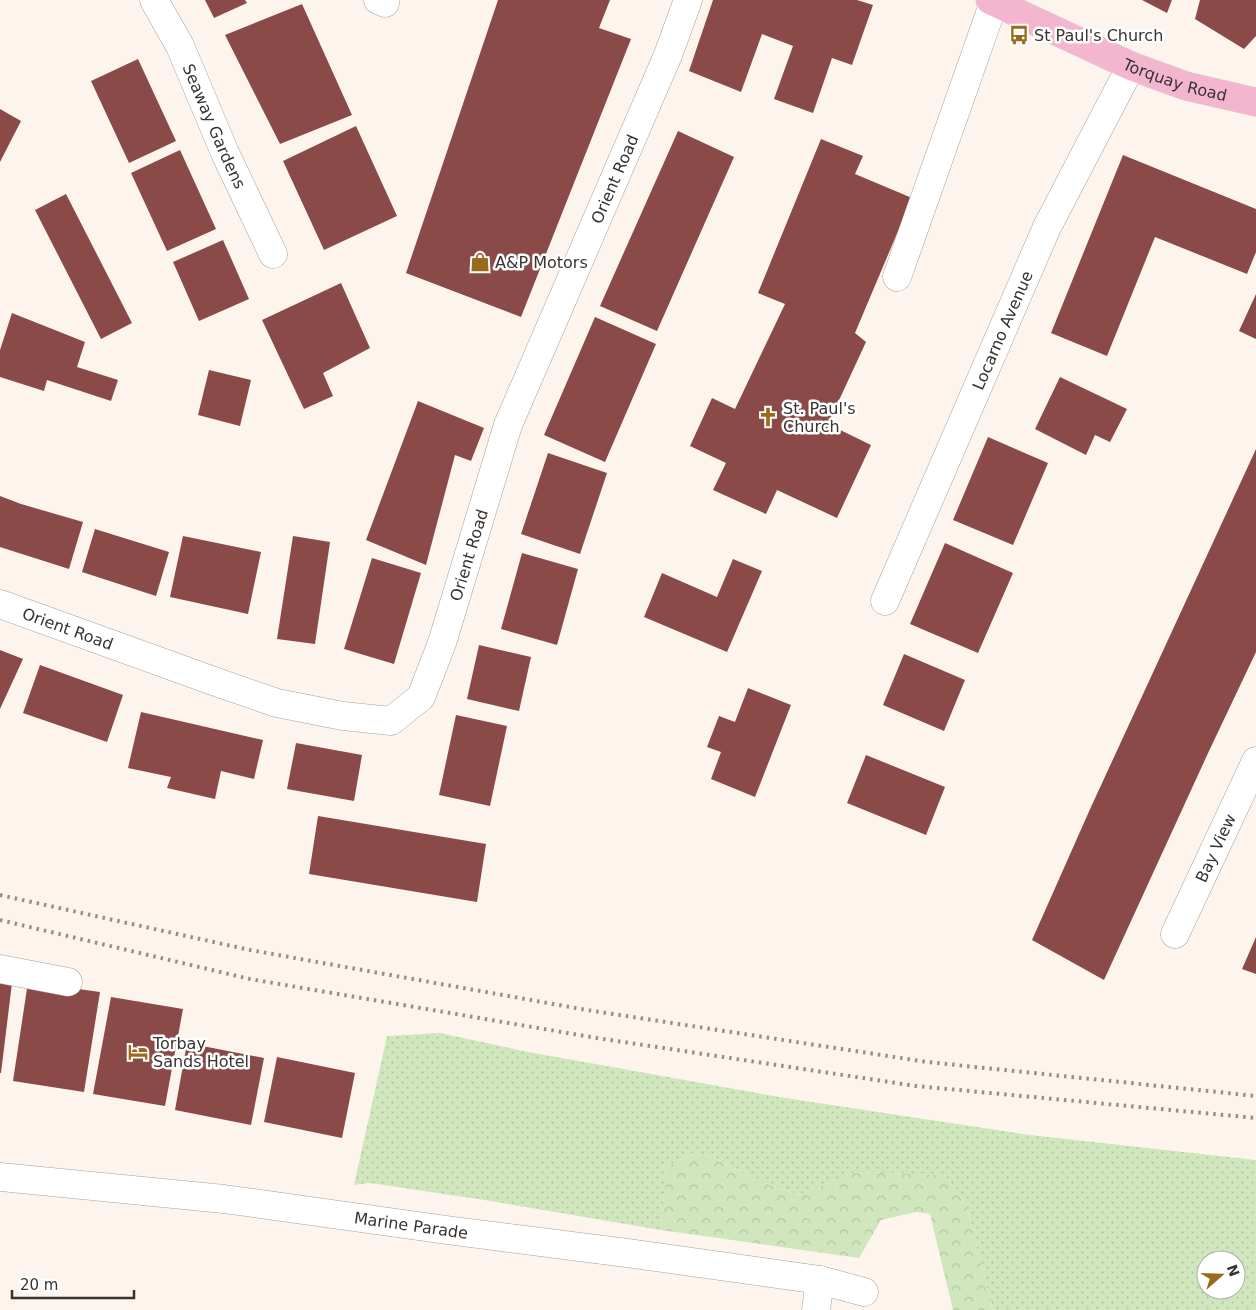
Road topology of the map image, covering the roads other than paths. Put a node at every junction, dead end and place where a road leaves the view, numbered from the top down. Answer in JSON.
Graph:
{"nodes":[{"id":1,"x":154,"y":0,"type":"edge"},
{"id":2,"x":688,"y":0,"type":"edge"},
{"id":3,"x":992,"y":1,"type":"edge"},
{"id":4,"x":1131,"y":66,"type":"junction"},
{"id":5,"x":1256,"y":102,"type":"edge"},
{"id":6,"x":273,"y":254,"type":"dead end"},
{"id":7,"x":897,"y":277,"type":"dead end"},
{"id":8,"x":885,"y":601,"type":"dead end"},
{"id":9,"x":0,"y":604,"type":"edge"},
{"id":10,"x":1256,"y":761,"type":"edge"},
{"id":11,"x":1174,"y":934,"type":"dead end"},
{"id":12,"x":0,"y":969,"type":"edge"},
{"id":13,"x":68,"y":982,"type":"dead end"},
{"id":14,"x":0,"y":1177,"type":"edge"},
{"id":15,"x":820,"y":1280,"type":"junction"},
{"id":16,"x":864,"y":1292,"type":"dead end"},
{"id":17,"x":816,"y":1310,"type":"edge"}],
"edges":[{"from":1,"to":6,"type":"street","name":"Seaway Gardens"},
{"from":2,"to":9,"type":"street","name":"Orient Road"},
{"from":3,"to":4,"type":"main road","name":"Torquay Road"},
{"from":3,"to":7,"type":"street"},
{"from":4,"to":5,"type":"main road","name":"Torquay Road"},
{"from":4,"to":8,"type":"street","name":"Locarno Avenue"},
{"from":10,"to":11,"type":"street","name":"Bay View"},
{"from":12,"to":13,"type":"street"},
{"from":14,"to":15,"type":"street","name":"Marine Parade"},
{"from":15,"to":16,"type":"street","name":"Marine Parade"},
{"from":15,"to":17,"type":"street"}]}
